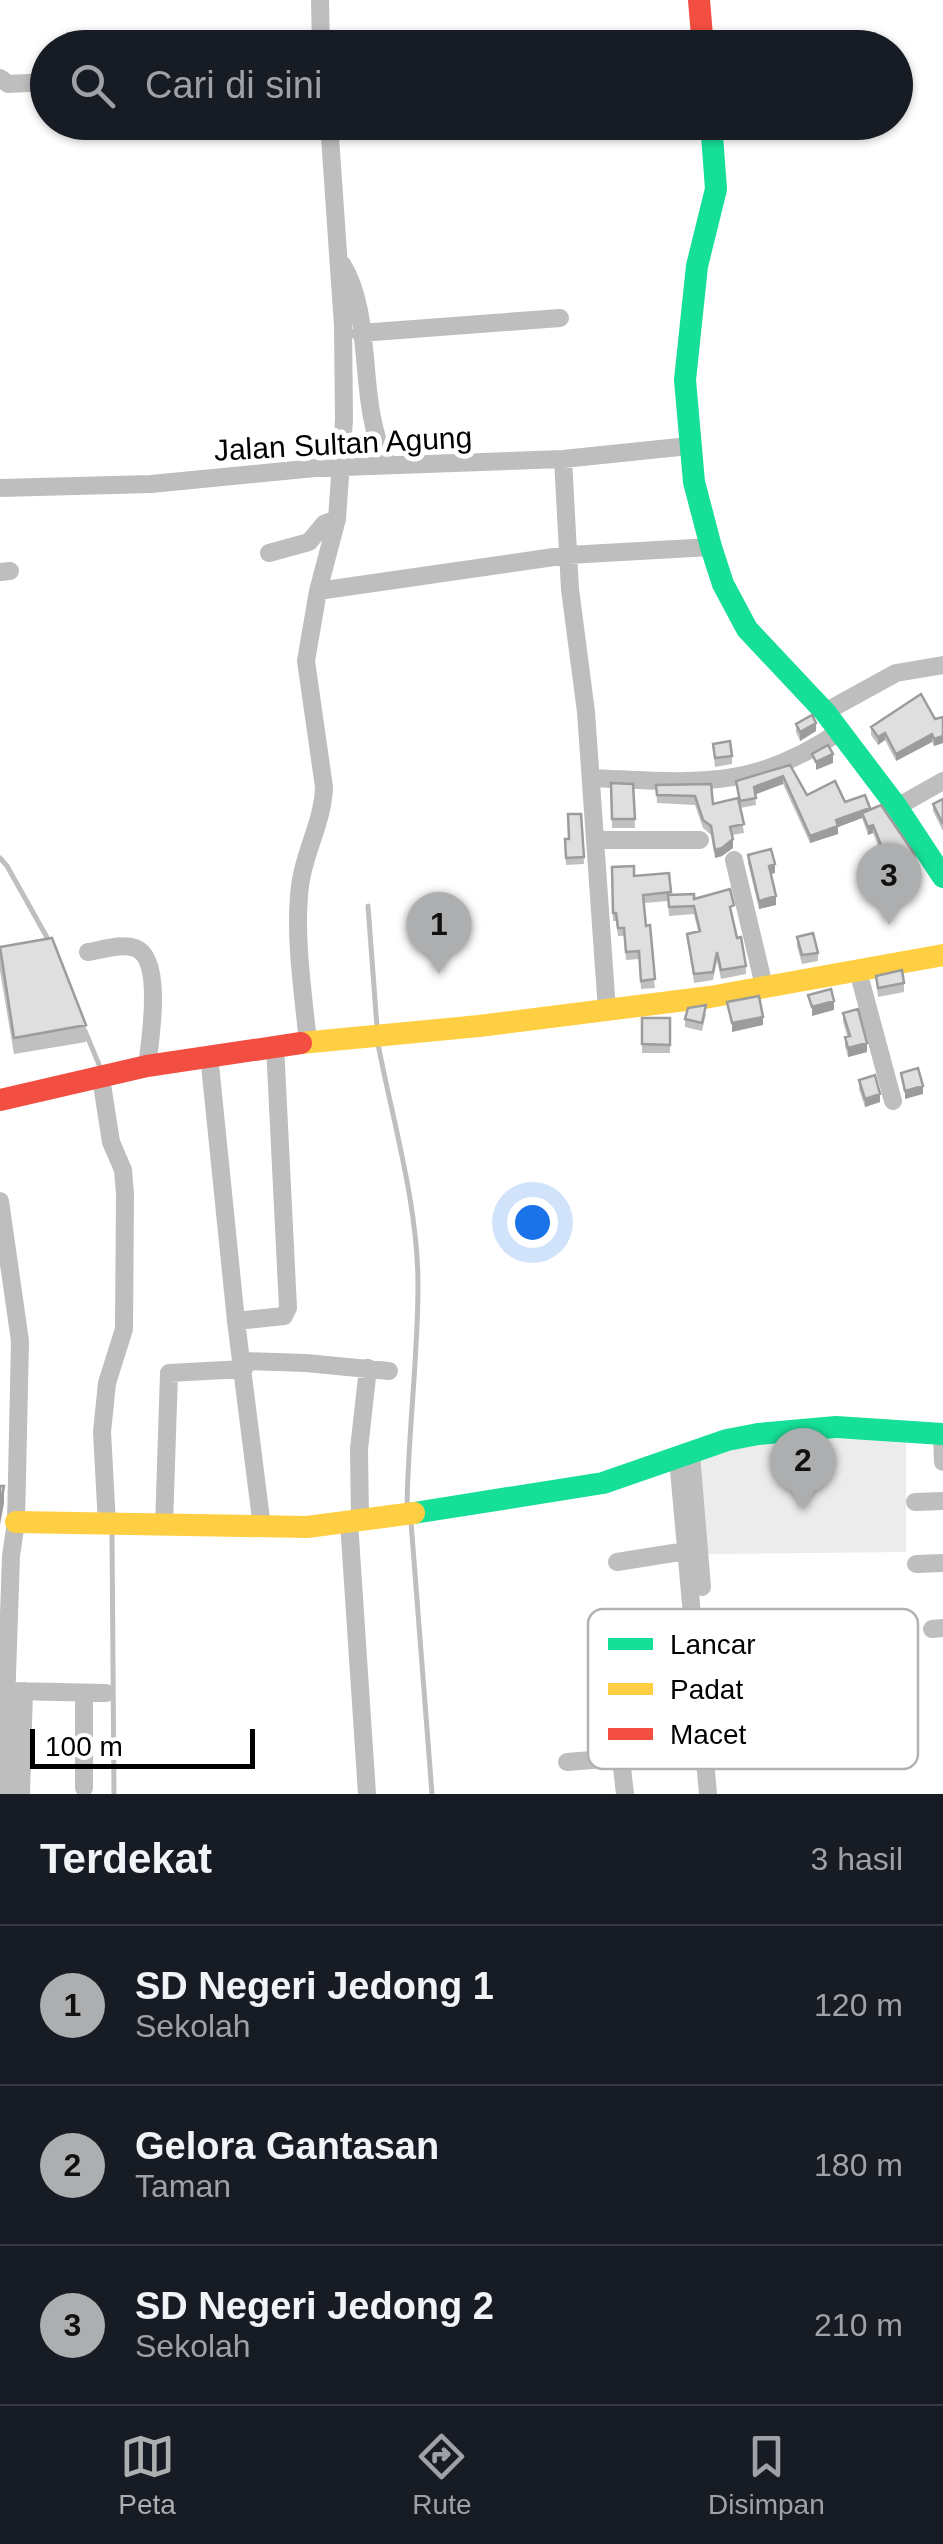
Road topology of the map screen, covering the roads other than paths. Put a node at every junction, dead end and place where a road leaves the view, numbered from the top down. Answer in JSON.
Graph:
{"nodes":[{"id":1,"x":320,"y":0,"type":"edge"},
{"id":2,"x":699,"y":0,"type":"edge"},
{"id":3,"x":321,"y":30,"type":"edge"},
{"id":4,"x":702,"y":30,"type":"edge"},
{"id":5,"x":0,"y":78,"type":"edge"},
{"id":6,"x":30,"y":83,"type":"edge"},
{"id":7,"x":331,"y":140,"type":"edge"},
{"id":8,"x":713,"y":140,"type":"edge"},
{"id":9,"x":339,"y":259,"type":"junction"},
{"id":10,"x":560,"y":318,"type":"dead end"},
{"id":11,"x":360,"y":333,"type":"junction"},
{"id":12,"x":688,"y":446,"type":"junction"},
{"id":13,"x":563,"y":460,"type":"junction"},
{"id":14,"x":388,"y":464,"type":"junction"},
{"id":15,"x":342,"y":467,"type":"junction"},
{"id":16,"x":0,"y":488,"type":"edge"},
{"id":17,"x":337,"y":519,"type":"junction"},
{"id":18,"x":711,"y":547,"type":"junction"},
{"id":19,"x":269,"y":553,"type":"dead end"},
{"id":20,"x":568,"y":555,"type":"junction"},
{"id":21,"x":318,"y":591,"type":"junction"},
{"id":22,"x":943,"y":665,"type":"edge"},
{"id":23,"x":825,"y":712,"type":"junction"},
{"id":24,"x":840,"y":731,"type":"junction"},
{"id":25,"x":591,"y":778,"type":"junction"},
{"id":26,"x":943,"y":781,"type":"edge"},
{"id":27,"x":897,"y":807,"type":"junction"},
{"id":28,"x":596,"y":840,"type":"junction"},
{"id":29,"x":700,"y":840,"type":"dead end"},
{"id":30,"x":734,"y":860,"type":"dead end"},
{"id":31,"x":943,"y":877,"type":"edge"},
{"id":32,"x":88,"y":952,"type":"dead end"},
{"id":33,"x":943,"y":955,"type":"edge"},
{"id":34,"x":858,"y":971,"type":"junction"},
{"id":35,"x":764,"y":986,"type":"junction"},
{"id":36,"x":607,"y":1010,"type":"junction"},
{"id":37,"x":308,"y":1042,"type":"junction"},
{"id":38,"x":275,"y":1045,"type":"junction"},
{"id":39,"x":209,"y":1056,"type":"junction"},
{"id":40,"x":147,"y":1066,"type":"junction"},
{"id":41,"x":101,"y":1078,"type":"junction"},
{"id":42,"x":0,"y":1100,"type":"edge"},
{"id":43,"x":892,"y":1102,"type":"dead end"},
{"id":44,"x":0,"y":1201,"type":"edge"},
{"id":45,"x":236,"y":1320,"type":"junction"},
{"id":46,"x":244,"y":1365,"type":"junction"},
{"id":47,"x":368,"y":1368,"type":"junction"},
{"id":48,"x":389,"y":1371,"type":"dead end"},
{"id":49,"x":8,"y":1432,"type":"edge"},
{"id":50,"x":942,"y":1434,"type":"edge"},
{"id":51,"x":684,"y":1456,"type":"junction"},
{"id":52,"x":943,"y":1462,"type":"edge"},
{"id":53,"x":915,"y":1502,"type":"dead end"},
{"id":54,"x":943,"y":1502,"type":"edge"},
{"id":55,"x":9,"y":1516,"type":"edge"},
{"id":56,"x":354,"y":1521,"type":"junction"},
{"id":57,"x":107,"y":1524,"type":"junction"},
{"id":58,"x":164,"y":1526,"type":"junction"},
{"id":59,"x":262,"y":1527,"type":"junction"},
{"id":60,"x":686,"y":1552,"type":"junction"},
{"id":61,"x":617,"y":1562,"type":"dead end"},
{"id":62,"x":943,"y":1563,"type":"edge"},
{"id":63,"x":916,"y":1564,"type":"dead end"},
{"id":64,"x":702,"y":1587,"type":"dead end"},
{"id":65,"x":691,"y":1609,"type":"edge"},
{"id":66,"x":15,"y":1691,"type":"junction"},
{"id":67,"x":84,"y":1693,"type":"junction"},
{"id":68,"x":106,"y":1693,"type":"dead end"},
{"id":69,"x":588,"y":1761,"type":"edge"},
{"id":70,"x":567,"y":1762,"type":"dead end"},
{"id":71,"x":622,"y":1769,"type":"edge"},
{"id":72,"x":706,"y":1769,"type":"edge"},
{"id":73,"x":2,"y":1772,"type":"edge"},
{"id":74,"x":84,"y":1788,"type":"dead end"},
{"id":75,"x":3,"y":1794,"type":"edge"},
{"id":76,"x":21,"y":1794,"type":"edge"},
{"id":77,"x":368,"y":1794,"type":"edge"},
{"id":78,"x":624,"y":1794,"type":"edge"},
{"id":79,"x":708,"y":1794,"type":"edge"}],
"edges":[{"from":1,"to":3,"type":"street"},
{"from":2,"to":4,"type":"street"},
{"from":5,"to":6,"type":"street"},
{"from":7,"to":9,"type":"street"},
{"from":8,"to":12,"type":"street"},
{"from":9,"to":11,"type":"street"},
{"from":9,"to":15,"type":"street"},
{"from":10,"to":11,"type":"street"},
{"from":11,"to":14,"type":"street"},
{"from":12,"to":13,"type":"street","name":"Jalan Sultan Agung"},
{"from":12,"to":18,"type":"street"},
{"from":13,"to":14,"type":"street","name":"Jalan Sultan Agung"},
{"from":13,"to":20,"type":"street"},
{"from":14,"to":15,"type":"street","name":"Jalan Sultan Agung"},
{"from":15,"to":16,"type":"street","name":"Jalan Sultan Agung"},
{"from":15,"to":17,"type":"street"},
{"from":17,"to":19,"type":"street"},
{"from":17,"to":21,"type":"street"},
{"from":18,"to":20,"type":"street"},
{"from":18,"to":23,"type":"street"},
{"from":20,"to":21,"type":"street"},
{"from":20,"to":25,"type":"street"},
{"from":21,"to":37,"type":"street"},
{"from":22,"to":23,"type":"street"},
{"from":23,"to":24,"type":"street"},
{"from":24,"to":25,"type":"street"},
{"from":24,"to":27,"type":"street"},
{"from":25,"to":28,"type":"street"},
{"from":26,"to":27,"type":"street"},
{"from":27,"to":31,"type":"street"},
{"from":28,"to":29,"type":"street"},
{"from":28,"to":36,"type":"street"},
{"from":30,"to":35,"type":"street"},
{"from":32,"to":40,"type":"street"},
{"from":33,"to":34,"type":"street"},
{"from":34,"to":35,"type":"street"},
{"from":34,"to":43,"type":"street"},
{"from":35,"to":36,"type":"street"},
{"from":36,"to":37,"type":"street"},
{"from":37,"to":38,"type":"street"},
{"from":38,"to":39,"type":"street"},
{"from":38,"to":45,"type":"street"},
{"from":39,"to":40,"type":"street"},
{"from":39,"to":45,"type":"street"},
{"from":40,"to":41,"type":"street"},
{"from":41,"to":42,"type":"street"},
{"from":41,"to":57,"type":"street"},
{"from":44,"to":49,"type":"street"},
{"from":45,"to":46,"type":"street"},
{"from":46,"to":47,"type":"street"},
{"from":46,"to":58,"type":"street"},
{"from":46,"to":59,"type":"street"},
{"from":47,"to":48,"type":"street"},
{"from":47,"to":56,"type":"street"},
{"from":49,"to":55,"type":"street"},
{"from":50,"to":51,"type":"street"},
{"from":50,"to":52,"type":"street"},
{"from":51,"to":56,"type":"street"},
{"from":51,"to":60,"type":"street"},
{"from":51,"to":64,"type":"street"},
{"from":53,"to":54,"type":"street"},
{"from":55,"to":57,"type":"street"},
{"from":55,"to":66,"type":"street"},
{"from":56,"to":59,"type":"street"},
{"from":56,"to":77,"type":"street"},
{"from":57,"to":58,"type":"street"},
{"from":58,"to":59,"type":"street"},
{"from":60,"to":61,"type":"street"},
{"from":60,"to":65,"type":"street"},
{"from":62,"to":63,"type":"street"},
{"from":66,"to":67,"type":"street"},
{"from":66,"to":73,"type":"street"},
{"from":66,"to":76,"type":"street"},
{"from":67,"to":68,"type":"street"},
{"from":67,"to":74,"type":"street"},
{"from":69,"to":70,"type":"street"},
{"from":71,"to":78,"type":"street"},
{"from":72,"to":79,"type":"street"},
{"from":73,"to":75,"type":"street"}]}
